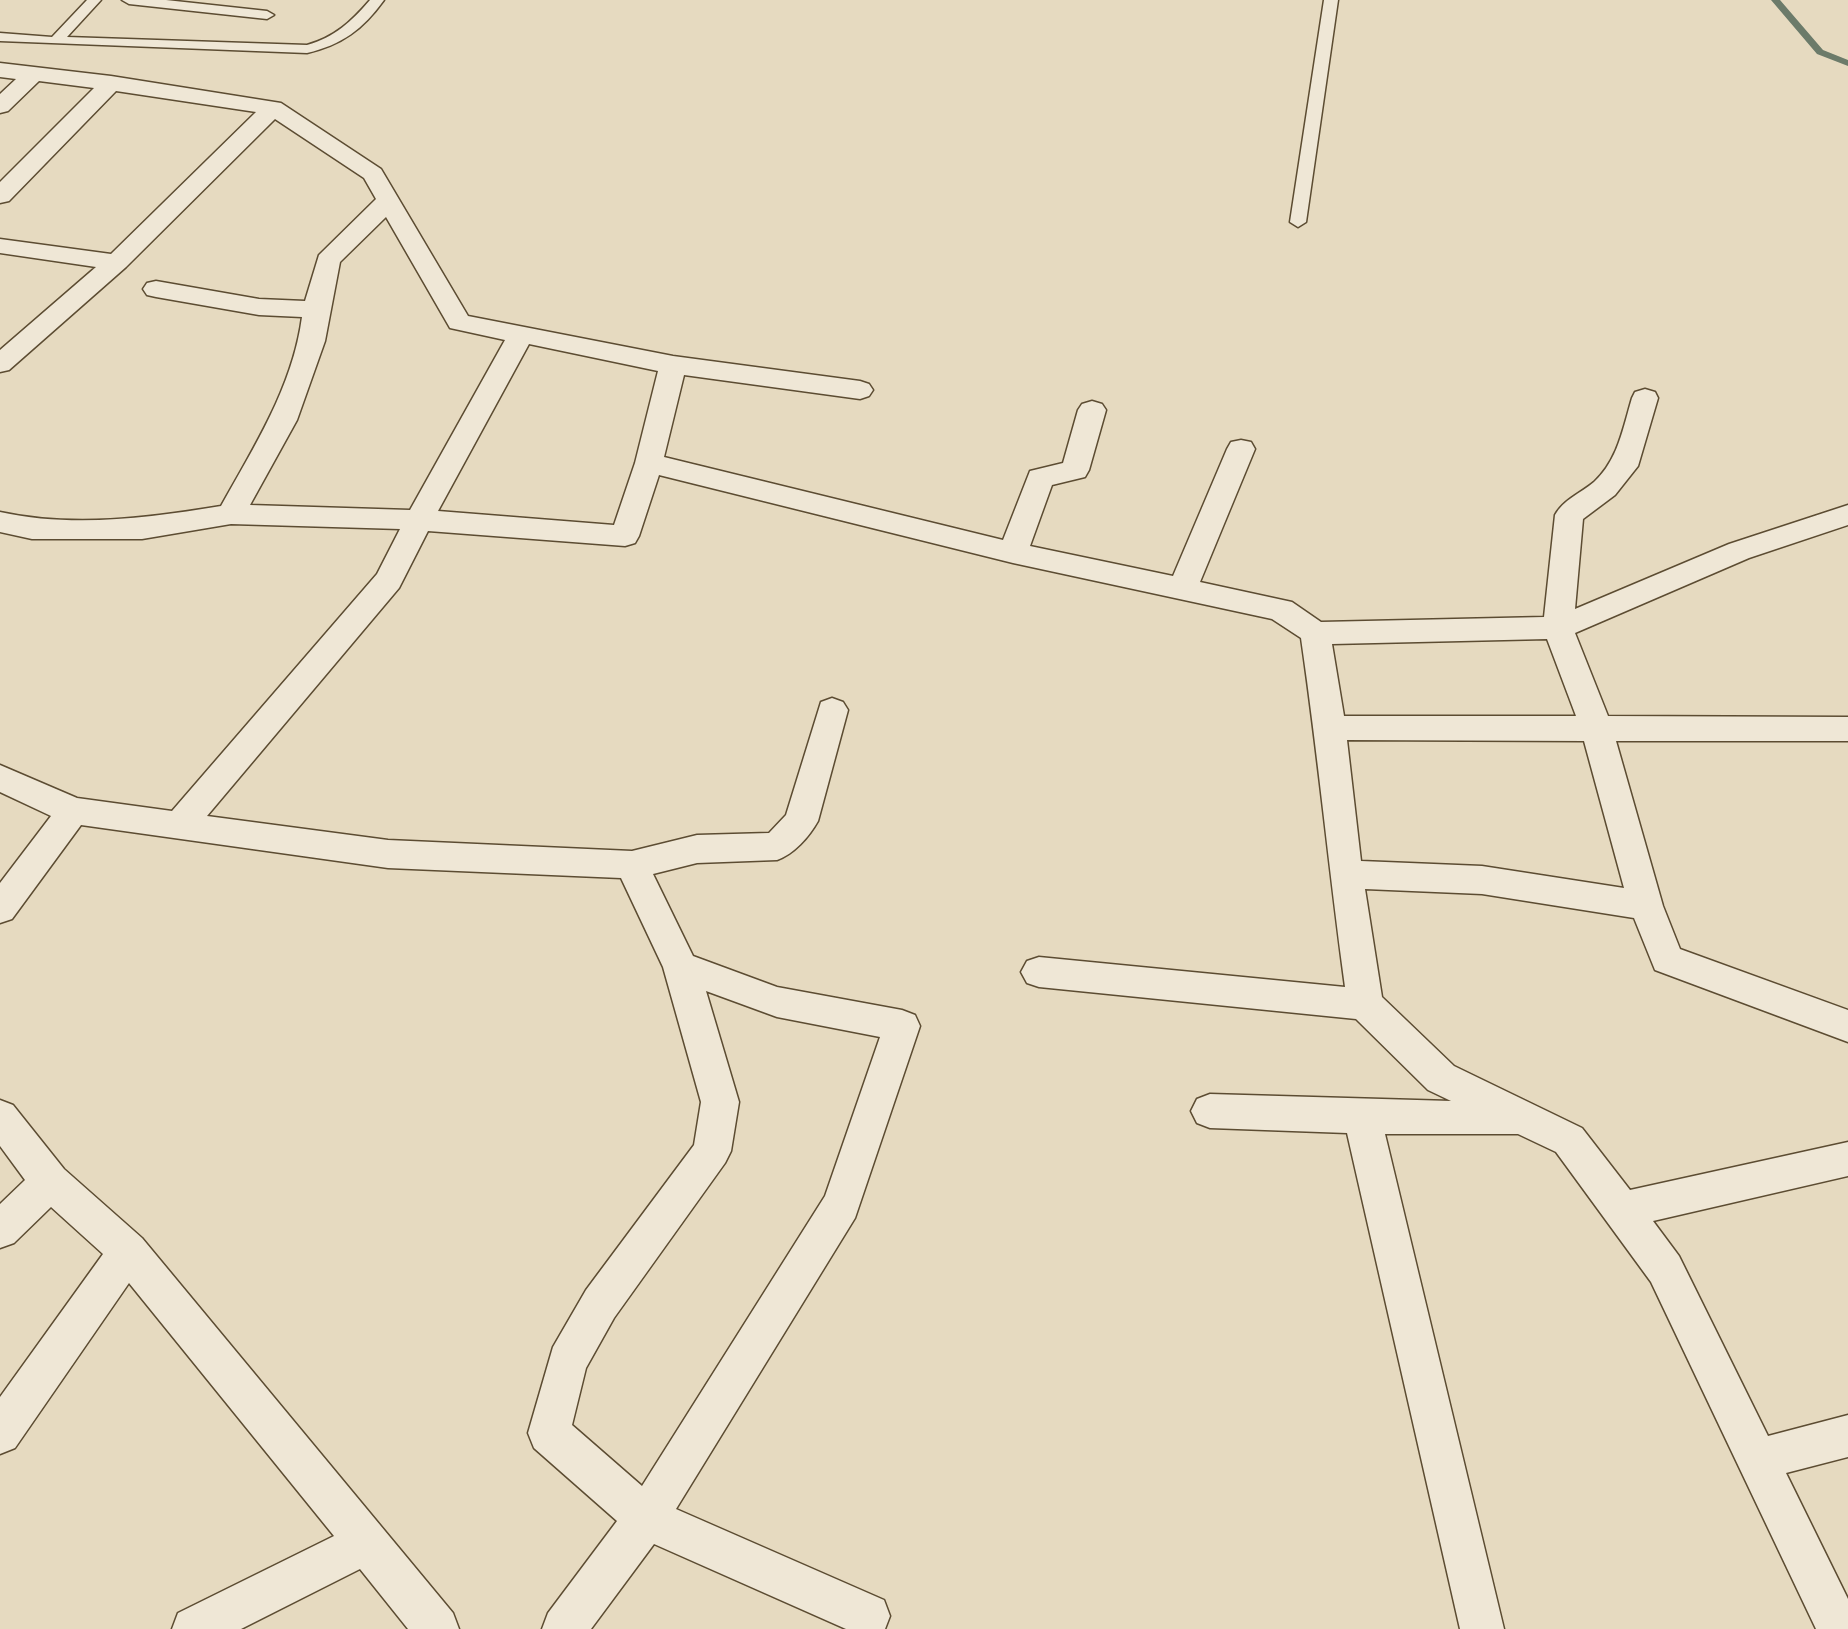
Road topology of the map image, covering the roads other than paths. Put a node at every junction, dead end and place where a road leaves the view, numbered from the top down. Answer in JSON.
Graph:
{"nodes":[{"id":1,"x":94,"y":0,"type":"edge"},
{"id":2,"x":129,"y":0,"type":"edge"},
{"id":3,"x":377,"y":0,"type":"edge"},
{"id":4,"x":1331,"y":0,"type":"edge"},
{"id":5,"x":267,"y":15,"type":"dead end"},
{"id":6,"x":0,"y":37,"type":"edge"},
{"id":7,"x":56,"y":41,"type":"junction"},
{"id":8,"x":0,"y":70,"type":"edge"},
{"id":9,"x":34,"y":74,"type":"junction"},
{"id":10,"x":111,"y":83,"type":"junction"},
{"id":11,"x":0,"y":106,"type":"edge"},
{"id":12,"x":273,"y":108,"type":"junction"},
{"id":13,"x":0,"y":196,"type":"edge"},
{"id":14,"x":388,"y":201,"type":"junction"},
{"id":15,"x":1298,"y":222,"type":"dead end"},
{"id":16,"x":0,"y":246,"type":"edge"},
{"id":17,"x":117,"y":262,"type":"junction"},
{"id":18,"x":156,"y":289,"type":"dead end"},
{"id":19,"x":316,"y":310,"type":"junction"},
{"id":20,"x":521,"y":335,"type":"junction"},
{"id":21,"x":0,"y":364,"type":"edge"},
{"id":22,"x":673,"y":365,"type":"junction"},
{"id":23,"x":860,"y":390,"type":"dead end"},
{"id":24,"x":1645,"y":398,"type":"dead end"},
{"id":25,"x":1092,"y":410,"type":"dead end"},
{"id":26,"x":1240,"y":449,"type":"dead end"},
{"id":27,"x":649,"y":463,"type":"junction"},
{"id":28,"x":231,"y":514,"type":"junction"},
{"id":29,"x":1848,"y":515,"type":"edge"},
{"id":30,"x":418,"y":520,"type":"junction"},
{"id":31,"x":0,"y":522,"type":"edge"},
{"id":32,"x":1013,"y":553,"type":"junction"},
{"id":33,"x":1182,"y":589,"type":"junction"},
{"id":34,"x":1558,"y":628,"type":"junction"},
{"id":35,"x":1315,"y":633,"type":"junction"},
{"id":36,"x":832,"y":710,"type":"dead end"},
{"id":37,"x":1330,"y":728,"type":"junction"},
{"id":38,"x":1597,"y":729,"type":"junction"},
{"id":39,"x":1848,"y":729,"type":"edge"},
{"id":40,"x":0,"y":778,"type":"edge"},
{"id":41,"x":73,"y":811,"type":"junction"},
{"id":42,"x":180,"y":825,"type":"junction"},
{"id":43,"x":633,"y":866,"type":"junction"},
{"id":44,"x":1346,"y":874,"type":"junction"},
{"id":45,"x":1646,"y":906,"type":"junction"},
{"id":46,"x":0,"y":909,"type":"edge"},
{"id":47,"x":681,"y":967,"type":"junction"},
{"id":48,"x":1039,"y":972,"type":"dead end"},
{"id":49,"x":1365,"y":1004,"type":"junction"},
{"id":50,"x":1848,"y":1026,"type":"edge"},
{"id":51,"x":1210,"y":1111,"type":"dead end"},
{"id":52,"x":0,"y":1117,"type":"edge"},
{"id":53,"x":1362,"y":1117,"type":"junction"},
{"id":54,"x":1520,"y":1119,"type":"junction"},
{"id":55,"x":1848,"y":1159,"type":"edge"},
{"id":56,"x":50,"y":1182,"type":"junction"},
{"id":57,"x":1622,"y":1210,"type":"junction"},
{"id":58,"x":0,"y":1230,"type":"edge"},
{"id":59,"x":128,"y":1251,"type":"junction"},
{"id":60,"x":0,"y":1433,"type":"edge"},
{"id":61,"x":1848,"y":1436,"type":"edge"},
{"id":62,"x":1757,"y":1460,"type":"junction"},
{"id":63,"x":645,"y":1518,"type":"junction"},
{"id":64,"x":367,"y":1543,"type":"junction"},
{"id":65,"x":868,"y":1616,"type":"dead end"},
{"id":66,"x":194,"y":1629,"type":"edge"},
{"id":67,"x":437,"y":1629,"type":"edge"},
{"id":68,"x":564,"y":1629,"type":"edge"},
{"id":69,"x":1482,"y":1629,"type":"edge"},
{"id":70,"x":1839,"y":1629,"type":"edge"}],
"edges":[{"from":1,"to":7,"type":"lane"},
{"from":2,"to":5,"type":"lane"},
{"from":3,"to":7,"type":"lane"},
{"from":4,"to":15,"type":"lane"},
{"from":6,"to":7,"type":"lane"},
{"from":8,"to":9,"type":"street"},
{"from":9,"to":10,"type":"street"},
{"from":9,"to":11,"type":"street"},
{"from":10,"to":12,"type":"street"},
{"from":10,"to":13,"type":"street"},
{"from":12,"to":14,"type":"street"},
{"from":12,"to":17,"type":"street"},
{"from":14,"to":19,"type":"street"},
{"from":14,"to":20,"type":"street"},
{"from":16,"to":17,"type":"street"},
{"from":17,"to":21,"type":"street"},
{"from":18,"to":19,"type":"street"},
{"from":19,"to":28,"type":"street"},
{"from":20,"to":22,"type":"street"},
{"from":20,"to":30,"type":"street"},
{"from":22,"to":23,"type":"street"},
{"from":22,"to":27,"type":"street"},
{"from":24,"to":34,"type":"street"},
{"from":25,"to":32,"type":"street"},
{"from":26,"to":33,"type":"street"},
{"from":27,"to":30,"type":"street"},
{"from":27,"to":32,"type":"street"},
{"from":28,"to":30,"type":"street"},
{"from":28,"to":31,"type":"street"},
{"from":29,"to":34,"type":"street"},
{"from":30,"to":42,"type":"street"},
{"from":32,"to":33,"type":"street"},
{"from":33,"to":35,"type":"street"},
{"from":34,"to":35,"type":"street"},
{"from":34,"to":38,"type":"street"},
{"from":35,"to":37,"type":"street"},
{"from":36,"to":43,"type":"street"},
{"from":37,"to":38,"type":"street"},
{"from":37,"to":44,"type":"street"},
{"from":38,"to":39,"type":"street"},
{"from":38,"to":45,"type":"street"},
{"from":40,"to":41,"type":"street"},
{"from":41,"to":42,"type":"street"},
{"from":41,"to":46,"type":"street"},
{"from":42,"to":43,"type":"street"},
{"from":43,"to":47,"type":"street"},
{"from":44,"to":45,"type":"street"},
{"from":44,"to":49,"type":"street"},
{"from":45,"to":50,"type":"street"},
{"from":47,"to":63,"type":"street"},
{"from":47,"to":63,"type":"street"},
{"from":48,"to":49,"type":"street"},
{"from":49,"to":54,"type":"street"},
{"from":51,"to":53,"type":"street"},
{"from":52,"to":56,"type":"street"},
{"from":53,"to":54,"type":"street"},
{"from":53,"to":69,"type":"street"},
{"from":54,"to":57,"type":"street"},
{"from":55,"to":57,"type":"street"},
{"from":56,"to":58,"type":"street"},
{"from":56,"to":59,"type":"street"},
{"from":57,"to":62,"type":"street"},
{"from":59,"to":60,"type":"street"},
{"from":59,"to":64,"type":"street"},
{"from":61,"to":62,"type":"street"},
{"from":62,"to":70,"type":"street"},
{"from":63,"to":65,"type":"street"},
{"from":63,"to":68,"type":"street"},
{"from":64,"to":66,"type":"street"},
{"from":64,"to":67,"type":"street"}]}
